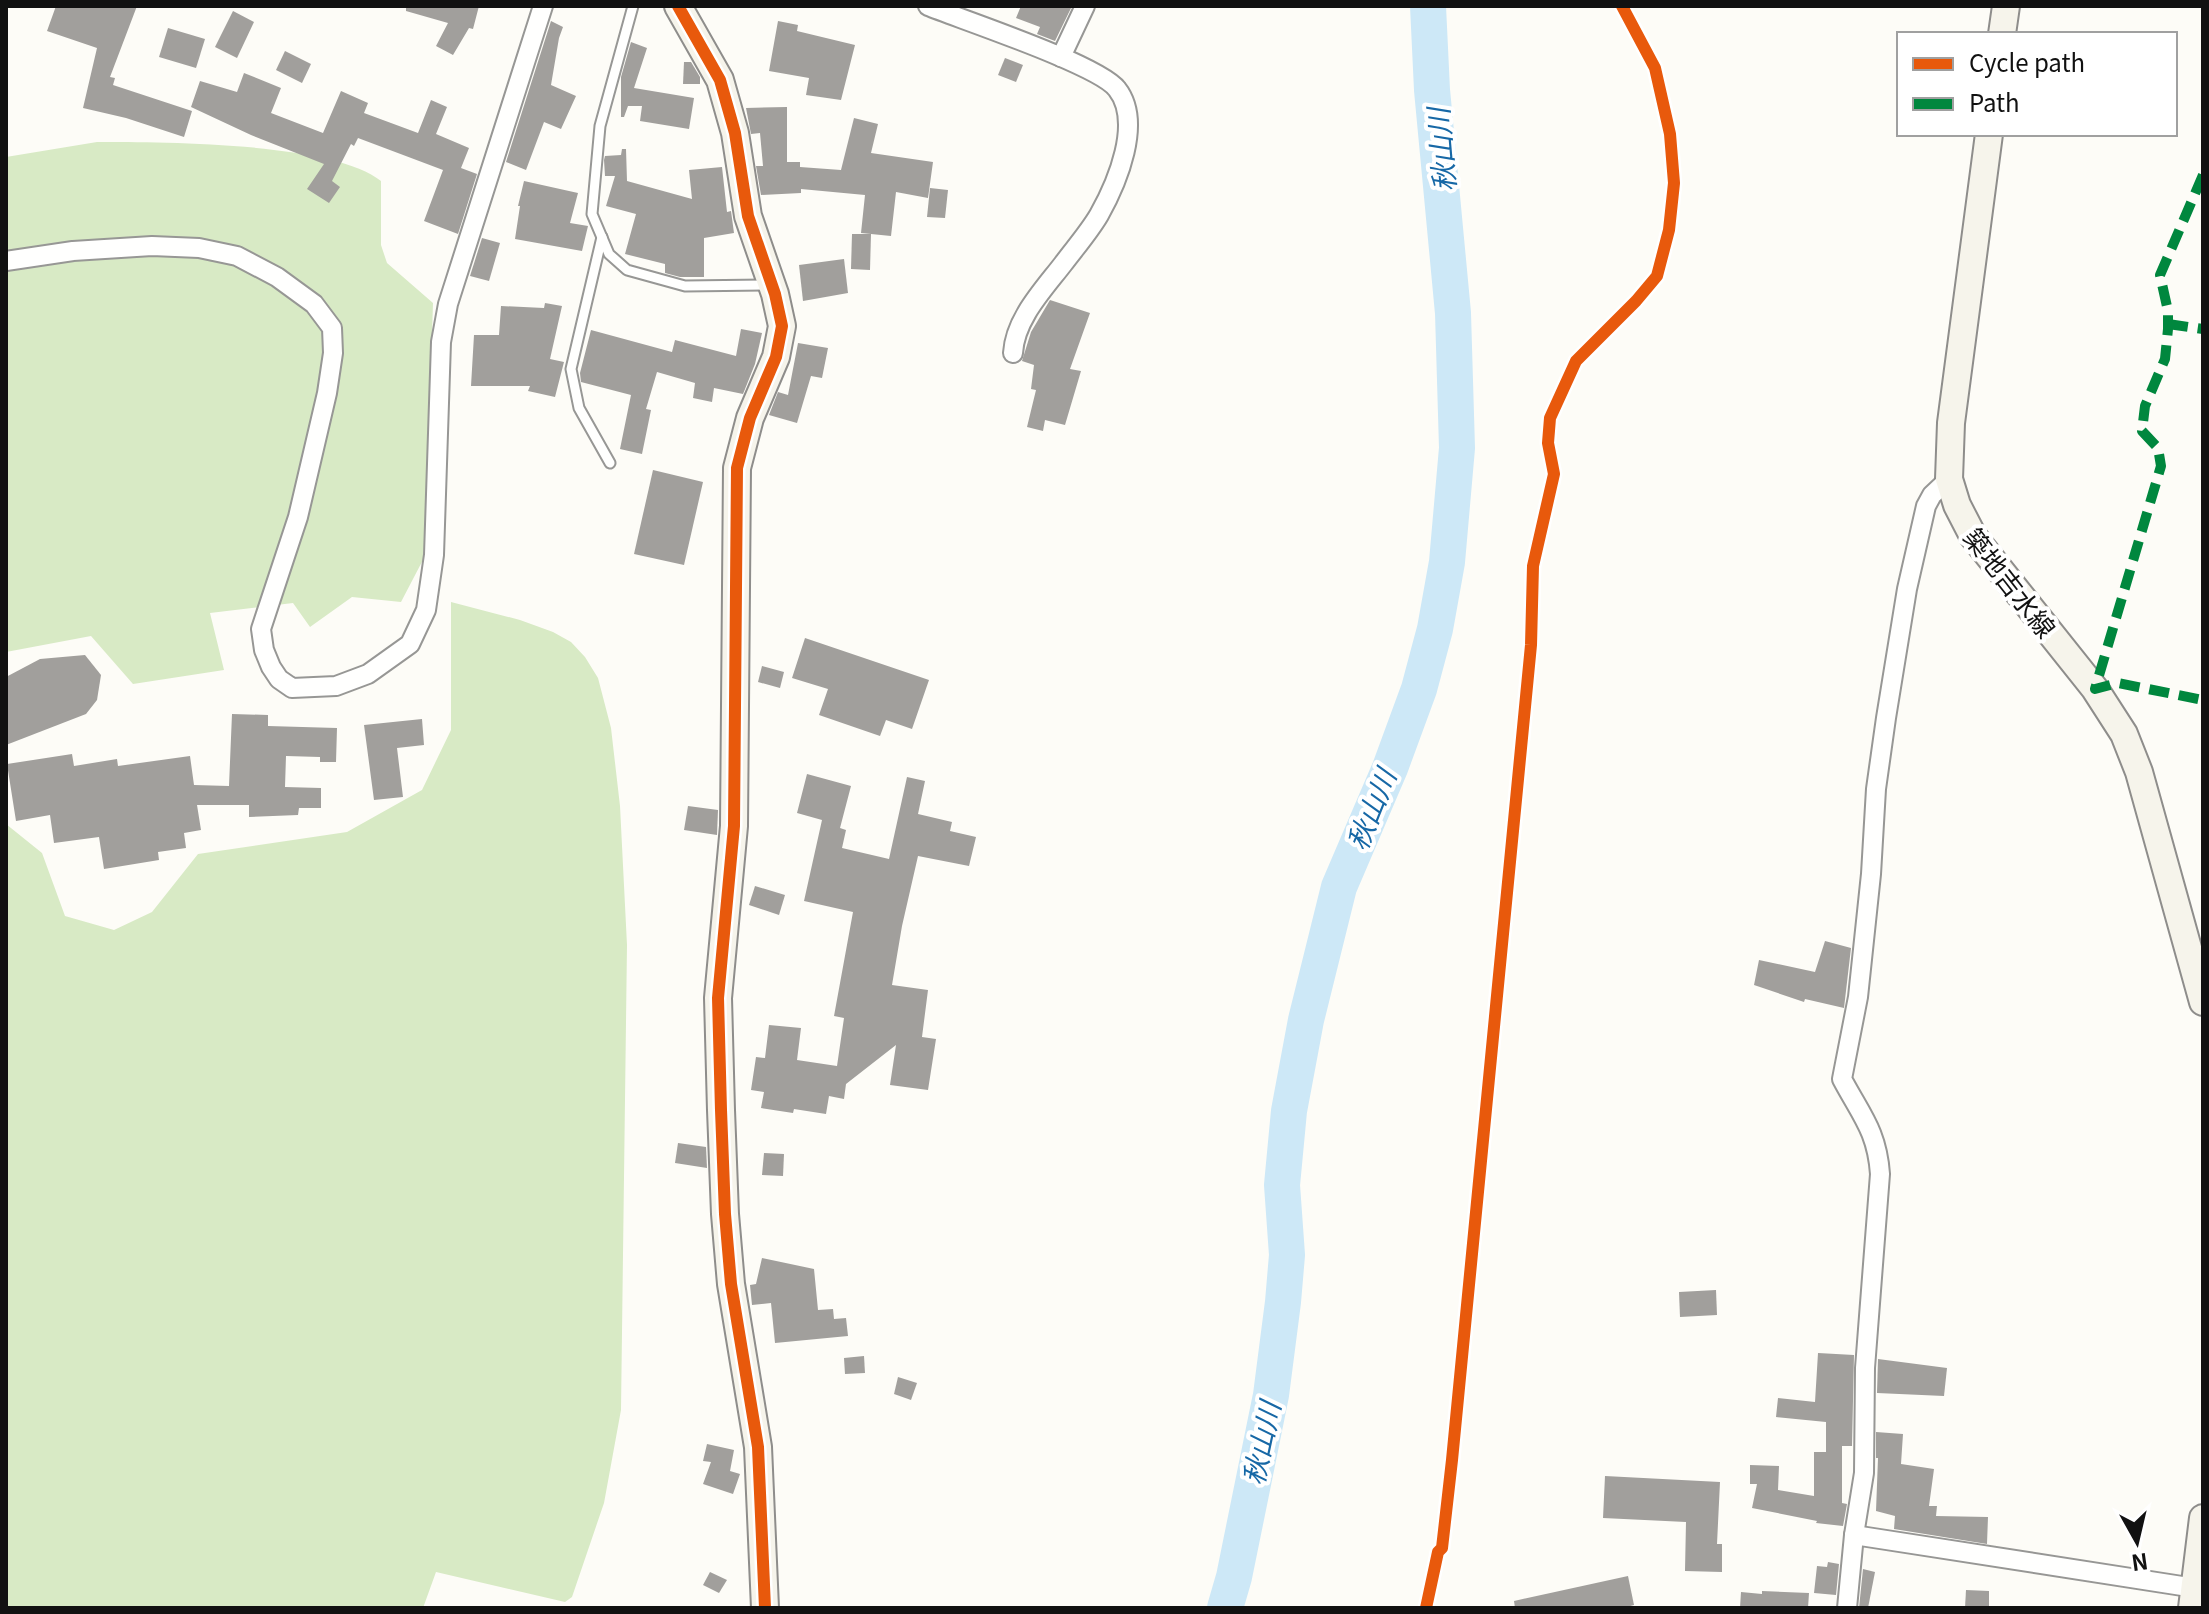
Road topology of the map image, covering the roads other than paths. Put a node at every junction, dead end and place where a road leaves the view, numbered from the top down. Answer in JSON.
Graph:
{"nodes":[{"id":1,"x":543,"y":6,"type":"edge"},
{"id":2,"x":633,"y":6,"type":"edge"},
{"id":3,"x":678,"y":6,"type":"edge"},
{"id":4,"x":928,"y":6,"type":"edge"},
{"id":5,"x":1085,"y":6,"type":"edge"},
{"id":6,"x":2006,"y":6,"type":"edge"},
{"id":7,"x":2002,"y":32,"type":"edge"},
{"id":8,"x":1061,"y":57,"type":"junction"},
{"id":9,"x":1989,"y":136,"type":"edge"},
{"id":10,"x":602,"y":237,"type":"junction"},
{"id":11,"x":6,"y":261,"type":"edge"},
{"id":12,"x":772,"y":285,"type":"junction"},
{"id":13,"x":1013,"y":353,"type":"dead end"},
{"id":14,"x":610,"y":463,"type":"dead end"},
{"id":15,"x":1949,"y":479,"type":"junction"},
{"id":16,"x":2203,"y":1002,"type":"edge"},
{"id":17,"x":2203,"y":1518,"type":"edge"},
{"id":18,"x":1854,"y":1535,"type":"junction"},
{"id":19,"x":2194,"y":1598,"type":"edge"},
{"id":20,"x":765,"y":1608,"type":"edge"},
{"id":21,"x":1847,"y":1608,"type":"edge"}],
"edges":[{"from":1,"to":11,"type":"street"},
{"from":2,"to":10,"type":"lane"},
{"from":3,"to":12,"type":"street"},
{"from":4,"to":8,"type":"street"},
{"from":5,"to":8,"type":"street"},
{"from":6,"to":7,"type":"street"},
{"from":8,"to":13,"type":"street"},
{"from":9,"to":15,"type":"street","name":"築地吉水線"},
{"from":10,"to":12,"type":"lane"},
{"from":10,"to":14,"type":"lane"},
{"from":12,"to":20,"type":"street"},
{"from":15,"to":16,"type":"street","name":"築地吉水線"},
{"from":15,"to":18,"type":"street"},
{"from":17,"to":19,"type":"street"},
{"from":18,"to":19,"type":"street"},
{"from":18,"to":21,"type":"street"}]}
